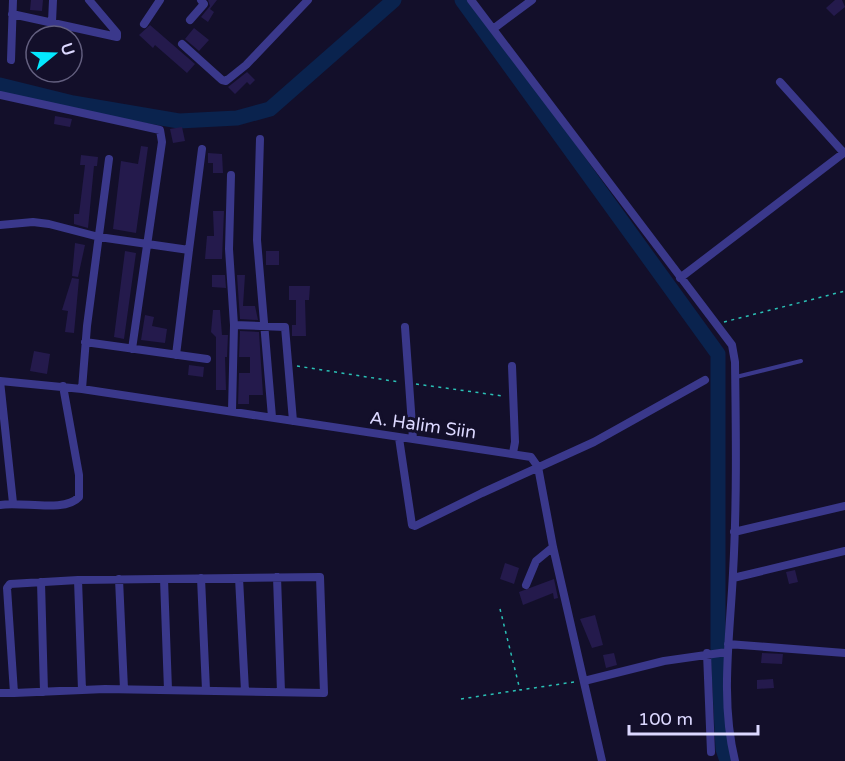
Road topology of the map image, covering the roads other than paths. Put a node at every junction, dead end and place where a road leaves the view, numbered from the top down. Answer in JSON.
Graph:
{"nodes":[{"id":1,"x":13,"y":0,"type":"edge"},
{"id":2,"x":53,"y":0,"type":"edge"},
{"id":3,"x":89,"y":0,"type":"edge"},
{"id":4,"x":160,"y":0,"type":"edge"},
{"id":5,"x":201,"y":0,"type":"edge"},
{"id":6,"x":308,"y":0,"type":"edge"},
{"id":7,"x":471,"y":0,"type":"edge"},
{"id":8,"x":532,"y":0,"type":"edge"},
{"id":9,"x":12,"y":14,"type":"junction"},
{"id":10,"x":190,"y":20,"type":"dead end"},
{"id":11,"x":52,"y":22,"type":"junction"},
{"id":12,"x":144,"y":24,"type":"dead end"},
{"id":13,"x":493,"y":29,"type":"junction"},
{"id":14,"x":182,"y":44,"type":"dead end"},
{"id":15,"x":11,"y":60,"type":"dead end"},
{"id":16,"x":780,"y":82,"type":"dead end"},
{"id":17,"x":0,"y":94,"type":"edge"},
{"id":18,"x":260,"y":139,"type":"dead end"},
{"id":19,"x":202,"y":149,"type":"dead end"},
{"id":20,"x":845,"y":153,"type":"edge"},
{"id":21,"x":109,"y":159,"type":"dead end"},
{"id":22,"x":231,"y":176,"type":"dead end"},
{"id":23,"x":0,"y":225,"type":"edge"},
{"id":24,"x":99,"y":237,"type":"junction"},
{"id":25,"x":147,"y":245,"type":"junction"},
{"id":26,"x":189,"y":250,"type":"junction"},
{"id":27,"x":680,"y":278,"type":"junction"},
{"id":28,"x":234,"y":325,"type":"junction"},
{"id":29,"x":263,"y":325,"type":"junction"},
{"id":30,"x":405,"y":327,"type":"dead end"},
{"id":31,"x":85,"y":342,"type":"junction"},
{"id":32,"x":132,"y":348,"type":"junction"},
{"id":33,"x":176,"y":355,"type":"junction"},
{"id":34,"x":207,"y":359,"type":"dead end"},
{"id":35,"x":801,"y":361,"type":"dead end"},
{"id":36,"x":512,"y":366,"type":"dead end"},
{"id":37,"x":735,"y":377,"type":"junction"},
{"id":38,"x":705,"y":380,"type":"dead end"},
{"id":39,"x":0,"y":381,"type":"edge"},
{"id":40,"x":63,"y":386,"type":"junction"},
{"id":41,"x":82,"y":389,"type":"junction"},
{"id":42,"x":232,"y":411,"type":"junction"},
{"id":43,"x":272,"y":417,"type":"junction"},
{"id":44,"x":293,"y":421,"type":"junction"},
{"id":45,"x":399,"y":438,"type":"junction"},
{"id":46,"x":413,"y":439,"type":"junction"},
{"id":47,"x":514,"y":448,"type":"junction"},
{"id":48,"x":538,"y":467,"type":"junction"},
{"id":49,"x":13,"y":503,"type":"junction"},
{"id":50,"x":0,"y":506,"type":"edge"},
{"id":51,"x":845,"y":506,"type":"edge"},
{"id":52,"x":734,"y":532,"type":"junction"},
{"id":53,"x":553,"y":547,"type":"junction"},
{"id":54,"x":845,"y":551,"type":"edge"},
{"id":55,"x":277,"y":577,"type":"junction"},
{"id":56,"x":201,"y":578,"type":"junction"},
{"id":57,"x":239,"y":578,"type":"junction"},
{"id":58,"x":733,"y":578,"type":"junction"},
{"id":59,"x":119,"y":579,"type":"junction"},
{"id":60,"x":164,"y":579,"type":"junction"},
{"id":61,"x":78,"y":580,"type":"junction"},
{"id":62,"x":42,"y":582,"type":"junction"},
{"id":63,"x":526,"y":585,"type":"dead end"},
{"id":64,"x":725,"y":649,"type":"junction"},
{"id":65,"x":709,"y":653,"type":"junction"},
{"id":66,"x":845,"y":653,"type":"edge"},
{"id":67,"x":584,"y":681,"type":"junction"},
{"id":68,"x":124,"y":689,"type":"junction"},
{"id":69,"x":82,"y":690,"type":"junction"},
{"id":70,"x":168,"y":690,"type":"junction"},
{"id":71,"x":206,"y":690,"type":"junction"},
{"id":72,"x":245,"y":691,"type":"junction"},
{"id":73,"x":44,"y":692,"type":"junction"},
{"id":74,"x":281,"y":692,"type":"junction"},
{"id":75,"x":0,"y":693,"type":"edge"},
{"id":76,"x":14,"y":693,"type":"junction"},
{"id":77,"x":711,"y":752,"type":"dead end"},
{"id":78,"x":602,"y":761,"type":"edge"},
{"id":79,"x":735,"y":761,"type":"edge"}],
"edges":[{"from":1,"to":9,"type":"street"},
{"from":2,"to":11,"type":"street"},
{"from":3,"to":11,"type":"street"},
{"from":4,"to":12,"type":"street"},
{"from":5,"to":10,"type":"street"},
{"from":6,"to":14,"type":"street"},
{"from":7,"to":13,"type":"street"},
{"from":8,"to":13,"type":"street"},
{"from":9,"to":11,"type":"street"},
{"from":9,"to":15,"type":"street"},
{"from":13,"to":27,"type":"street"},
{"from":16,"to":20,"type":"street"},
{"from":17,"to":25,"type":"street"},
{"from":18,"to":29,"type":"street"},
{"from":19,"to":26,"type":"street"},
{"from":20,"to":27,"type":"street"},
{"from":21,"to":24,"type":"street"},
{"from":22,"to":28,"type":"street"},
{"from":23,"to":24,"type":"street"},
{"from":24,"to":25,"type":"street"},
{"from":24,"to":31,"type":"street"},
{"from":25,"to":26,"type":"street"},
{"from":25,"to":32,"type":"street"},
{"from":26,"to":33,"type":"street"},
{"from":27,"to":37,"type":"street"},
{"from":28,"to":29,"type":"street"},
{"from":28,"to":42,"type":"street"},
{"from":29,"to":43,"type":"street"},
{"from":29,"to":44,"type":"street"},
{"from":30,"to":46,"type":"street"},
{"from":31,"to":32,"type":"street"},
{"from":31,"to":41,"type":"street"},
{"from":32,"to":33,"type":"street"},
{"from":33,"to":34,"type":"street"},
{"from":35,"to":37,"type":"lane"},
{"from":36,"to":47,"type":"street"},
{"from":37,"to":52,"type":"street"},
{"from":38,"to":48,"type":"street"},
{"from":39,"to":40,"type":"street","name":"A. Halim Siin"},
{"from":39,"to":49,"type":"street"},
{"from":40,"to":41,"type":"street","name":"A. Halim Siin"},
{"from":40,"to":49,"type":"street"},
{"from":41,"to":42,"type":"street","name":"A. Halim Siin"},
{"from":42,"to":43,"type":"street","name":"A. Halim Siin"},
{"from":43,"to":44,"type":"street","name":"A. Halim Siin"},
{"from":44,"to":45,"type":"street","name":"A. Halim Siin"},
{"from":45,"to":46,"type":"street","name":"A. Halim Siin"},
{"from":45,"to":48,"type":"street"},
{"from":46,"to":47,"type":"street","name":"A. Halim Siin"},
{"from":47,"to":48,"type":"street","name":"A. Halim Siin"},
{"from":48,"to":53,"type":"street"},
{"from":49,"to":50,"type":"street"},
{"from":51,"to":52,"type":"street"},
{"from":52,"to":58,"type":"street"},
{"from":53,"to":63,"type":"street"},
{"from":53,"to":67,"type":"street"},
{"from":54,"to":58,"type":"street"},
{"from":55,"to":57,"type":"street"},
{"from":55,"to":74,"type":"street"},
{"from":55,"to":74,"type":"street"},
{"from":56,"to":57,"type":"street"},
{"from":56,"to":60,"type":"street"},
{"from":56,"to":71,"type":"street"},
{"from":57,"to":72,"type":"street"},
{"from":58,"to":64,"type":"street"},
{"from":59,"to":60,"type":"street"},
{"from":59,"to":61,"type":"street"},
{"from":59,"to":68,"type":"street"},
{"from":60,"to":70,"type":"street"},
{"from":61,"to":62,"type":"street"},
{"from":61,"to":69,"type":"street"},
{"from":62,"to":73,"type":"street"},
{"from":62,"to":76,"type":"street"},
{"from":64,"to":65,"type":"street"},
{"from":64,"to":66,"type":"street"},
{"from":64,"to":79,"type":"street"},
{"from":65,"to":67,"type":"street"},
{"from":65,"to":77,"type":"street"},
{"from":67,"to":78,"type":"street"},
{"from":68,"to":69,"type":"street"},
{"from":68,"to":70,"type":"street"},
{"from":69,"to":73,"type":"street"},
{"from":70,"to":71,"type":"street"},
{"from":71,"to":72,"type":"street"},
{"from":72,"to":74,"type":"street"},
{"from":73,"to":76,"type":"street"},
{"from":75,"to":76,"type":"street"}]}
